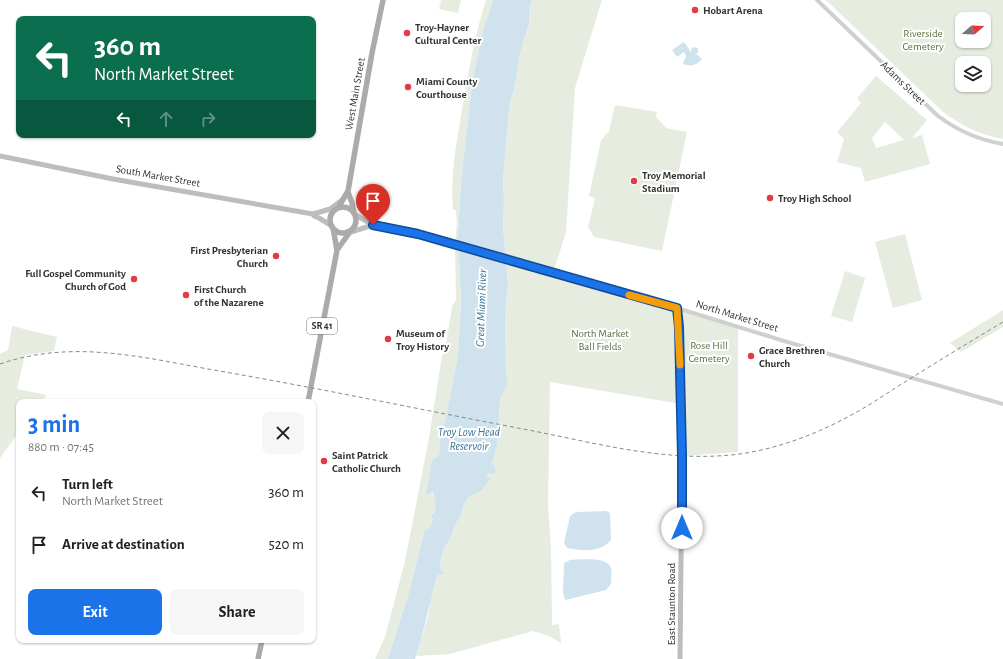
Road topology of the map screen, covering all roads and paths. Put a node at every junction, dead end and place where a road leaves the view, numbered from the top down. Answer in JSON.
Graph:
{"nodes":[{"id":1,"x":383,"y":0,"type":"edge"},
{"id":2,"x":817,"y":0,"type":"edge"},
{"id":3,"x":1003,"y":144,"type":"edge"},
{"id":4,"x":0,"y":156,"type":"edge"},
{"id":5,"x":348,"y":192,"type":"junction"},
{"id":6,"x":344,"y":197,"type":"junction"},
{"id":7,"x":337,"y":209,"type":"junction"},
{"id":8,"x":326,"y":211,"type":"junction"},
{"id":9,"x":355,"y":213,"type":"junction"},
{"id":10,"x":313,"y":214,"type":"junction"},
{"id":11,"x":373,"y":225,"type":"junction"},
{"id":12,"x":332,"y":227,"type":"junction"},
{"id":13,"x":351,"y":232,"type":"junction"},
{"id":14,"x":337,"y":250,"type":"junction"},
{"id":15,"x":677,"y":308,"type":"junction"},
{"id":16,"x":309,"y":399,"type":"edge"},
{"id":17,"x":1003,"y":404,"type":"edge"},
{"id":18,"x":261,"y":643,"type":"edge"},
{"id":19,"x":258,"y":659,"type":"edge"},
{"id":20,"x":680,"y":659,"type":"edge"}],
"edges":[{"from":1,"to":5,"type":"main road","name":"West Main Street"},
{"from":2,"to":3,"type":"street","name":"Adams Street"},
{"from":4,"to":10,"type":"main road","name":"South Market Street"},
{"from":5,"to":6,"type":"main road"},
{"from":5,"to":9,"type":"main road"},
{"from":6,"to":7,"type":"main road"},
{"from":6,"to":8,"type":"main road"},
{"from":7,"to":8,"type":"main road"},
{"from":7,"to":9,"type":"main road"},
{"from":7,"to":12,"type":"main road"},
{"from":8,"to":10,"type":"main road"},
{"from":9,"to":11,"type":"main road"},
{"from":9,"to":13,"type":"main road"},
{"from":10,"to":12,"type":"main road"},
{"from":11,"to":13,"type":"main road"},
{"from":11,"to":15,"type":"main road","name":"North Market Street"},
{"from":12,"to":13,"type":"main road"},
{"from":12,"to":14,"type":"main road"},
{"from":13,"to":14,"type":"main road"},
{"from":14,"to":16,"type":"main road","number":"SR 41"},
{"from":15,"to":17,"type":"street","name":"North Market Street"},
{"from":15,"to":20,"type":"main road","name":"East Staunton Road"},
{"from":18,"to":19,"type":"main road"}]}
